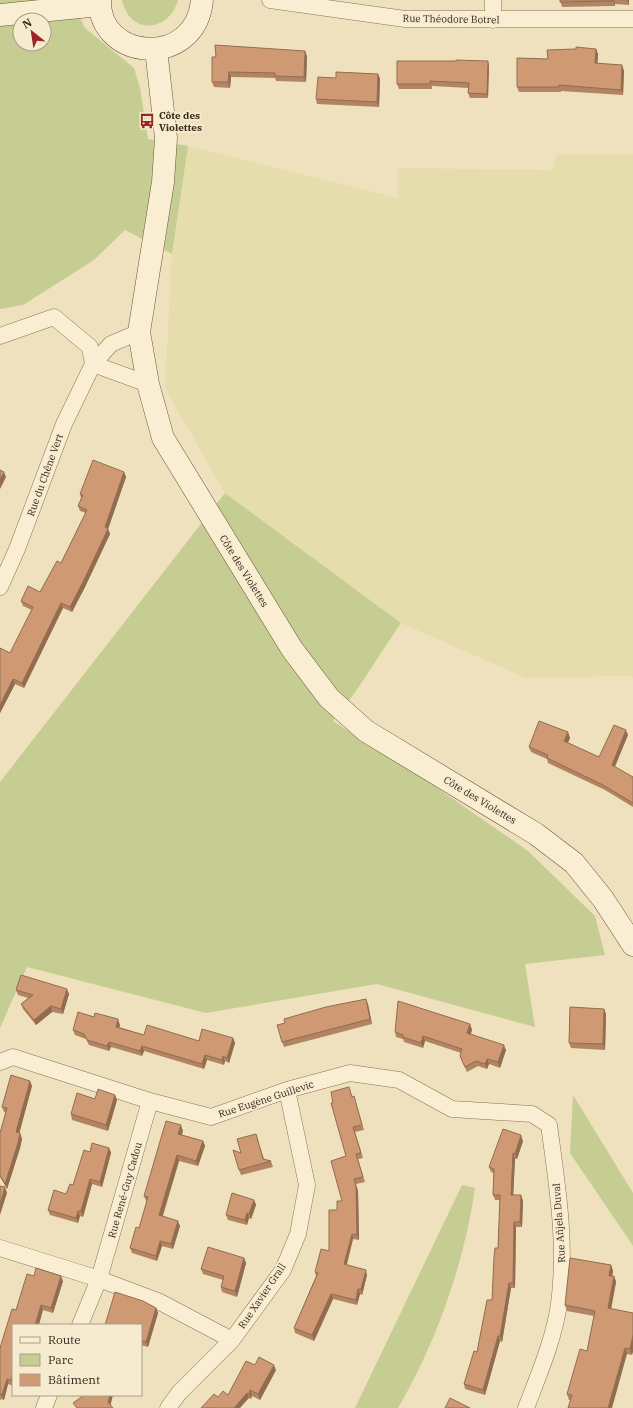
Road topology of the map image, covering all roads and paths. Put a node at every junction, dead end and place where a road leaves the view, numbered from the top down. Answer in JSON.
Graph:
{"nodes":[{"id":1,"x":202,"y":0,"type":"edge"},
{"id":2,"x":270,"y":0,"type":"edge"},
{"id":3,"x":493,"y":0,"type":"edge"},
{"id":4,"x":100,"y":2,"type":"edge"},
{"id":5,"x":0,"y":15,"type":"edge"},
{"id":6,"x":633,"y":19,"type":"edge"},
{"id":7,"x":493,"y":20,"type":"junction"},
{"id":8,"x":156,"y":49,"type":"junction"},
{"id":9,"x":139,"y":332,"type":"junction"},
{"id":10,"x":0,"y":336,"type":"edge"},
{"id":11,"x":93,"y":364,"type":"junction"},
{"id":12,"x":148,"y":384,"type":"junction"},
{"id":13,"x":0,"y":586,"type":"edge"},
{"id":14,"x":633,"y":945,"type":"edge"},
{"id":15,"x":0,"y":1062,"type":"edge"},
{"id":16,"x":287,"y":1090,"type":"junction"},
{"id":17,"x":150,"y":1101,"type":"junction"},
{"id":18,"x":532,"y":1114,"type":"joint"},
{"id":19,"x":0,"y":1248,"type":"edge"},
{"id":20,"x":99,"y":1279,"type":"junction"},
{"id":21,"x":80,"y":1324,"type":"edge"},
{"id":22,"x":232,"y":1340,"type":"junction"},
{"id":23,"x":50,"y":1396,"type":"edge"},
{"id":24,"x":44,"y":1408,"type":"edge"},
{"id":25,"x":168,"y":1408,"type":"edge"},
{"id":26,"x":526,"y":1408,"type":"edge"}],
"edges":[{"from":1,"to":8,"type":"street"},
{"from":2,"to":7,"type":"street","name":"Rue Théodore Botrel"},
{"from":3,"to":7,"type":"street"},
{"from":4,"to":5,"type":"street"},
{"from":4,"to":8,"type":"street"},
{"from":6,"to":7,"type":"street","name":"Rue Théodore Botrel"},
{"from":8,"to":9,"type":"street","name":"Côte des Violettes"},
{"from":9,"to":11,"type":"street","name":"Rue du Chêne Vert"},
{"from":9,"to":12,"type":"street","name":"Côte des Violettes"},
{"from":10,"to":11,"type":"street"},
{"from":11,"to":12,"type":"street"},
{"from":11,"to":13,"type":"street","name":"Rue du Chêne Vert"},
{"from":12,"to":14,"type":"street","name":"Côte des Violettes"},
{"from":15,"to":17,"type":"street","name":"Rue Eugène Guillevic"},
{"from":16,"to":17,"type":"street","name":"Rue Eugène Guillevic"},
{"from":16,"to":18,"type":"street","name":"Rue Eugène Guillevic"},
{"from":16,"to":22,"type":"street","name":"Rue Xavier Grall"},
{"from":17,"to":20,"type":"street","name":"Rue René-Guy Cadou"},
{"from":18,"to":26,"type":"street","name":"Rue Añjela Duval"},
{"from":19,"to":20,"type":"street"},
{"from":20,"to":21,"type":"street","name":"Rue René-Guy Cadou"},
{"from":20,"to":22,"type":"street"},
{"from":22,"to":25,"type":"street","name":"Rue Xavier Grall"},
{"from":23,"to":24,"type":"street"}]}
